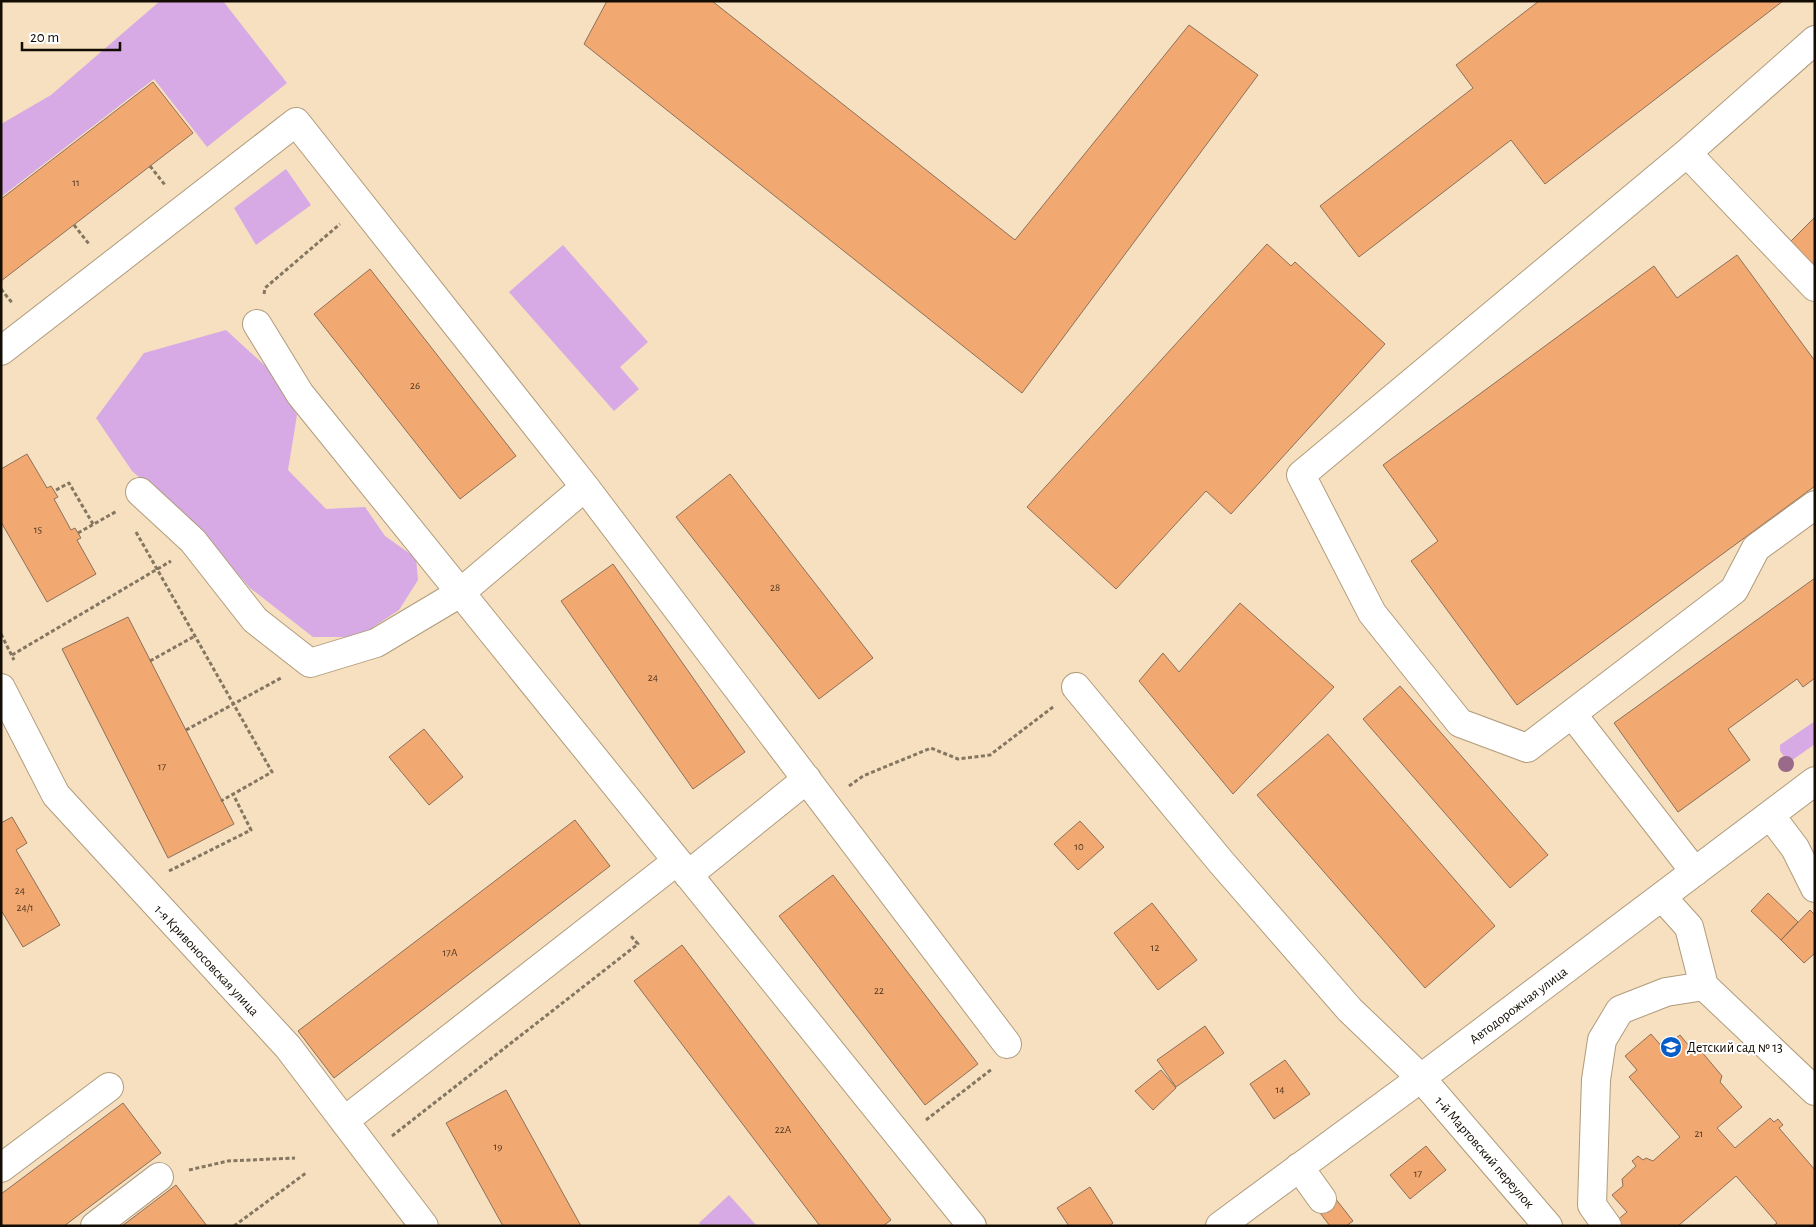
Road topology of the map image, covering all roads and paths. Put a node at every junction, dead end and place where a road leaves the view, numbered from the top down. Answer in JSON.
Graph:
{"nodes":[{"id":1,"x":1815,"y":40,"type":"edge"},
{"id":2,"x":1687,"y":152,"type":"junction"},
{"id":3,"x":362,"y":205,"type":"junction"},
{"id":4,"x":1815,"y":286,"type":"edge"},
{"id":5,"x":257,"y":324,"type":"joint"},
{"id":6,"x":1,"y":350,"type":"edge"},
{"id":7,"x":586,"y":487,"type":"junction"},
{"id":8,"x":56,"y":490,"type":"dead end"},
{"id":9,"x":131,"y":500,"type":"joint"},
{"id":10,"x":1815,"y":505,"type":"edge"},
{"id":11,"x":93,"y":524,"type":"junction"},
{"id":12,"x":134,"y":530,"type":"dead end"},
{"id":13,"x":78,"y":533,"type":"dead end"},
{"id":14,"x":158,"y":570,"type":"junction"},
{"id":15,"x":460,"y":592,"type":"junction"},
{"id":16,"x":195,"y":636,"type":"junction"},
{"id":17,"x":12,"y":655,"type":"dead end"},
{"id":18,"x":150,"y":661,"type":"dead end"},
{"id":19,"x":310,"y":663,"type":"junction"},
{"id":20,"x":1076,"y":687,"type":"joint"},
{"id":21,"x":1,"y":688,"type":"edge"},
{"id":22,"x":233,"y":704,"type":"junction"},
{"id":23,"x":1572,"y":714,"type":"junction"},
{"id":24,"x":186,"y":730,"type":"dead end"},
{"id":25,"x":807,"y":779,"type":"junction"},
{"id":26,"x":1815,"y":781,"type":"edge"},
{"id":27,"x":232,"y":794,"type":"junction"},
{"id":28,"x":221,"y":800,"type":"dead end"},
{"id":29,"x":825,"y":804,"type":"junction"},
{"id":30,"x":1770,"y":815,"type":"junction"},
{"id":31,"x":683,"y":868,"type":"junction"},
{"id":32,"x":1695,"y":872,"type":"junction"},
{"id":33,"x":162,"y":875,"type":"dead end"},
{"id":34,"x":1815,"y":888,"type":"edge"},
{"id":35,"x":1662,"y":898,"type":"junction"},
{"id":36,"x":612,"y":912,"type":"junction"},
{"id":37,"x":1704,"y":986,"type":"junction"},
{"id":38,"x":1007,"y":1044,"type":"joint"},
{"id":39,"x":1421,"y":1078,"type":"junction"},
{"id":40,"x":109,"y":1087,"type":"dead end"},
{"id":41,"x":1815,"y":1091,"type":"edge"},
{"id":42,"x":344,"y":1121,"type":"junction"},
{"id":43,"x":388,"y":1139,"type":"dead end"},
{"id":44,"x":902,"y":1139,"type":"junction"},
{"id":45,"x":294,"y":1158,"type":"dead end"},
{"id":46,"x":1299,"y":1167,"type":"junction"},
{"id":47,"x":1,"y":1168,"type":"edge"},
{"id":48,"x":306,"y":1173,"type":"dead end"},
{"id":49,"x":159,"y":1176,"type":"joint"},
{"id":50,"x":1322,"y":1199,"type":"dead end"},
{"id":51,"x":95,"y":1226,"type":"edge"},
{"id":52,"x":234,"y":1226,"type":"edge"},
{"id":53,"x":424,"y":1226,"type":"edge"},
{"id":54,"x":972,"y":1226,"type":"edge"},
{"id":55,"x":1220,"y":1226,"type":"edge"},
{"id":56,"x":1548,"y":1226,"type":"edge"},
{"id":57,"x":1607,"y":1226,"type":"edge"}],
"edges":[{"from":1,"to":2,"type":"street"},
{"from":2,"to":4,"type":"street"},
{"from":2,"to":23,"type":"street"},
{"from":3,"to":5,"type":"path"},
{"from":3,"to":6,"type":"street"},
{"from":3,"to":7,"type":"street"},
{"from":5,"to":15,"type":"street"},
{"from":7,"to":15,"type":"street"},
{"from":7,"to":25,"type":"street"},
{"from":8,"to":11,"type":"path"},
{"from":9,"to":11,"type":"path"},
{"from":9,"to":19,"type":"street"},
{"from":10,"to":23,"type":"street"},
{"from":11,"to":13,"type":"path"},
{"from":12,"to":14,"type":"path"},
{"from":14,"to":16,"type":"path"},
{"from":14,"to":17,"type":"path"},
{"from":15,"to":19,"type":"street"},
{"from":15,"to":31,"type":"street"},
{"from":16,"to":18,"type":"path"},
{"from":16,"to":22,"type":"path"},
{"from":19,"to":22,"type":"path"},
{"from":20,"to":29,"type":"path"},
{"from":20,"to":39,"type":"street","name":"1-й Мартовский переулок"},
{"from":21,"to":42,"type":"street","name":"1-я Кривоносовская улица"},
{"from":22,"to":24,"type":"path"},
{"from":22,"to":27,"type":"path"},
{"from":23,"to":32,"type":"street"},
{"from":25,"to":29,"type":"street"},
{"from":25,"to":31,"type":"street"},
{"from":26,"to":30,"type":"street","name":"Автодорожная улица"},
{"from":27,"to":28,"type":"path"},
{"from":27,"to":33,"type":"path"},
{"from":29,"to":38,"type":"street"},
{"from":30,"to":32,"type":"street","name":"Автодорожная улица"},
{"from":30,"to":34,"type":"street"},
{"from":31,"to":36,"type":"street"},
{"from":31,"to":44,"type":"street"},
{"from":32,"to":35,"type":"street","name":"Автодорожная улица"},
{"from":35,"to":37,"type":"street"},
{"from":35,"to":39,"type":"street","name":"Автодорожная улица"},
{"from":36,"to":42,"type":"street"},
{"from":36,"to":43,"type":"path"},
{"from":37,"to":41,"type":"street"},
{"from":37,"to":57,"type":"street"},
{"from":38,"to":44,"type":"path"},
{"from":39,"to":46,"type":"street","name":"Автодорожная улица"},
{"from":39,"to":56,"type":"street","name":"1-й Мартовский переулок"},
{"from":40,"to":47,"type":"street"},
{"from":42,"to":53,"type":"street","name":"1-я Кривоносовская улица"},
{"from":44,"to":54,"type":"street"},
{"from":45,"to":49,"type":"path"},
{"from":46,"to":50,"type":"street"},
{"from":46,"to":55,"type":"street","name":"Автодорожная улица"},
{"from":48,"to":52,"type":"path"},
{"from":49,"to":51,"type":"street"}]}
